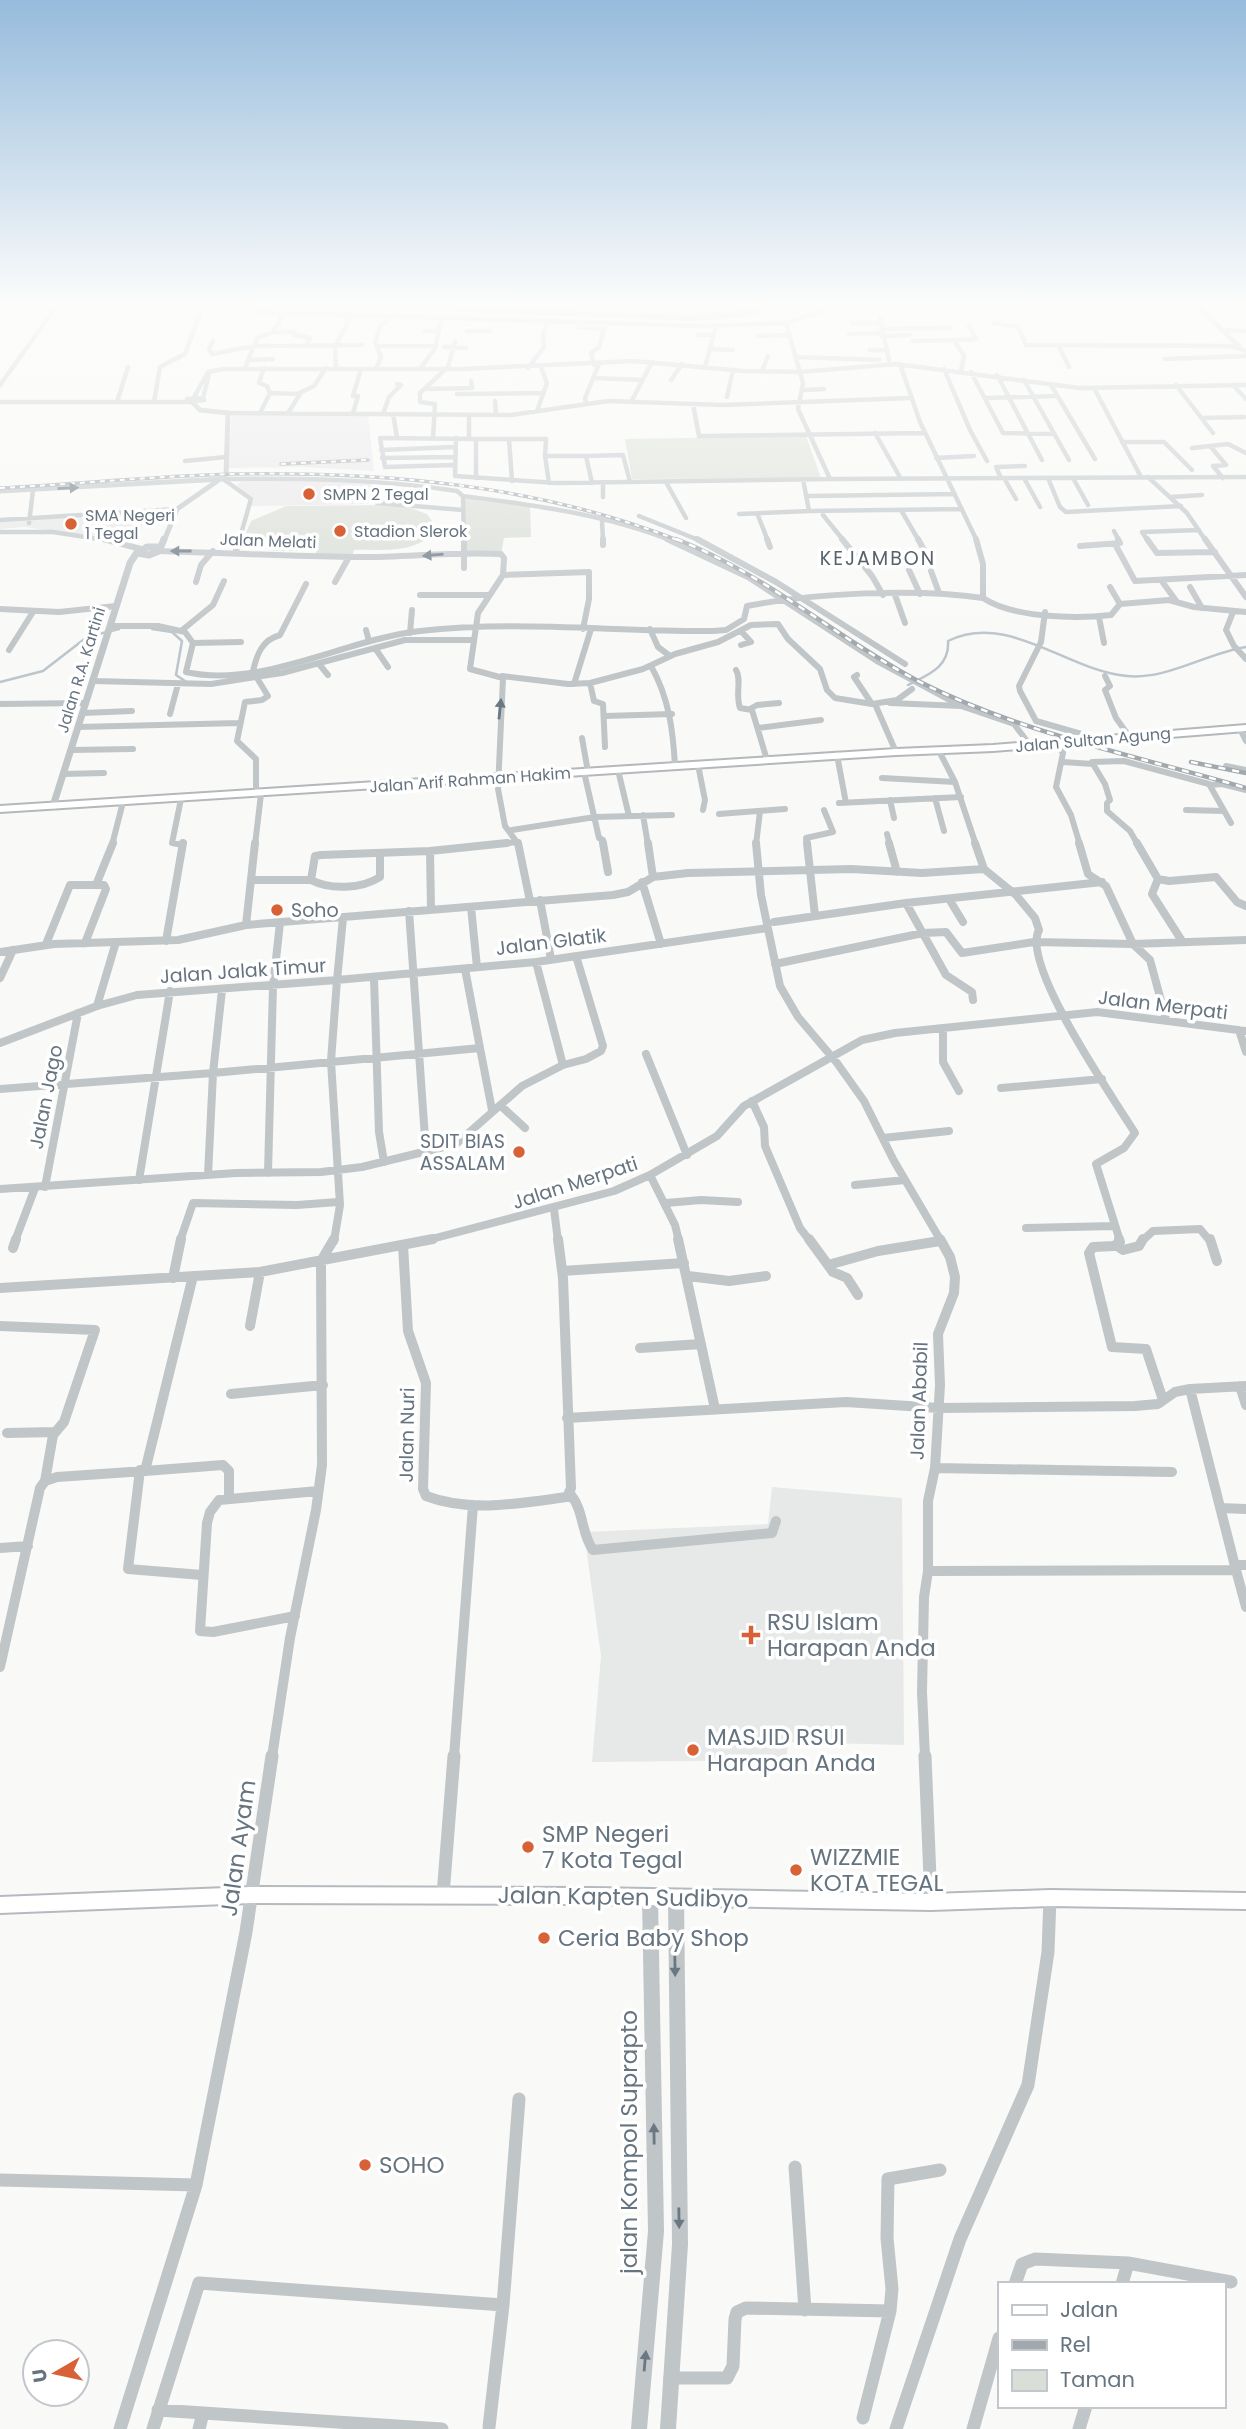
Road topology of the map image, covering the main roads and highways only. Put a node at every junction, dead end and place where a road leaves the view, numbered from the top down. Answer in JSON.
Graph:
{"nodes":[{"id":1,"x":1243,"y":729,"type":"edge"},
{"id":2,"x":939,"y":751,"type":"joint"},
{"id":3,"x":0,"y":809,"type":"edge"},
{"id":4,"x":1246,"y":1901,"type":"edge"},
{"id":5,"x":0,"y":1905,"type":"edge"}],
"edges":[{"from":1,"to":2,"type":"highway","name":"Jalan Sultan Agung"},
{"from":2,"to":3,"type":"highway","name":"Jalan Arif Rahman Hakim"},
{"from":4,"to":5,"type":"main road","name":"Jalan Kapten Sudibyo"}]}
